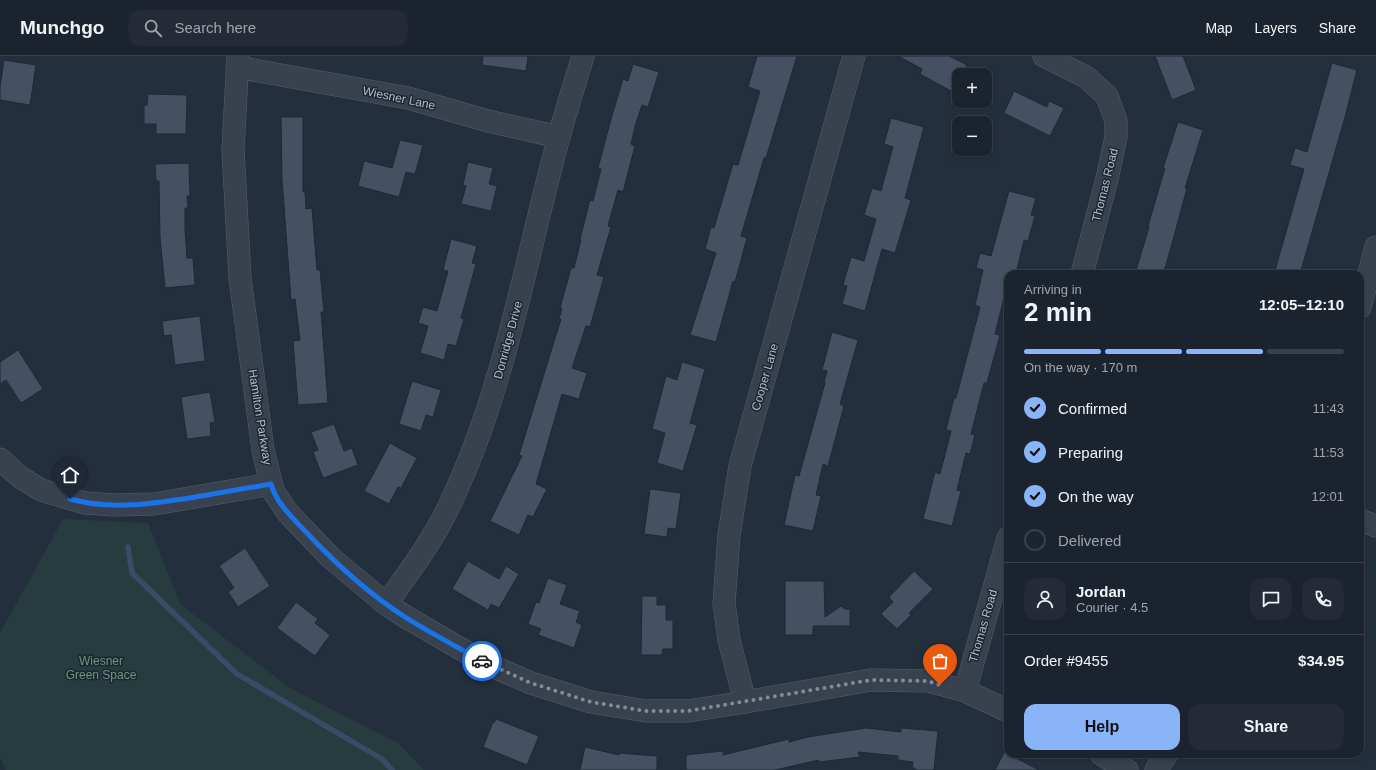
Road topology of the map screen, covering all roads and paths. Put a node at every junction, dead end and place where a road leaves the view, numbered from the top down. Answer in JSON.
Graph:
{"nodes":[{"id":1,"x":583,"y":56,"type":"edge"},
{"id":2,"x":854,"y":56,"type":"edge"},
{"id":3,"x":1044,"y":56,"type":"edge"},
{"id":4,"x":237,"y":62,"type":"edge"},
{"id":5,"x":559,"y":137,"type":"junction"},
{"id":6,"x":1376,"y":247,"type":"edge"},
{"id":7,"x":1083,"y":270,"type":"edge"},
{"id":8,"x":1364,"y":292,"type":"edge"},
{"id":9,"x":0,"y":459,"type":"edge"},
{"id":10,"x":271,"y":484,"type":"junction"},
{"id":11,"x":1364,"y":522,"type":"edge"},
{"id":12,"x":1376,"y":526,"type":"edge"},
{"id":13,"x":1004,"y":552,"type":"edge"},
{"id":14,"x":386,"y":604,"type":"junction"},
{"id":15,"x":965,"y":691,"type":"junction"},
{"id":16,"x":745,"y":702,"type":"junction"},
{"id":17,"x":1004,"y":709,"type":"edge"},
{"id":18,"x":1108,"y":758,"type":"edge"},
{"id":19,"x":1164,"y":758,"type":"edge"},
{"id":20,"x":1127,"y":770,"type":"edge"},
{"id":21,"x":1156,"y":770,"type":"edge"}],
"edges":[{"from":1,"to":5,"type":"street","name":"Donridge Drive"},
{"from":2,"to":16,"type":"street","name":"Cooper Lane"},
{"from":3,"to":7,"type":"street","name":"Thomas Road"},
{"from":4,"to":5,"type":"street","name":"Wiesner Lane"},
{"from":4,"to":10,"type":"street","name":"Hamilton Parkway"},
{"from":5,"to":14,"type":"street","name":"Donridge Drive"},
{"from":6,"to":8,"type":"street"},
{"from":9,"to":10,"type":"street"},
{"from":10,"to":14,"type":"street","name":"Hamilton Parkway"},
{"from":11,"to":12,"type":"street"},
{"from":13,"to":15,"type":"street","name":"Thomas Road"},
{"from":14,"to":16,"type":"street","name":"Hamilton Parkway"},
{"from":15,"to":16,"type":"street","name":"Hamilton Parkway"},
{"from":15,"to":17,"type":"street","name":"Hamilton Parkway"},
{"from":18,"to":20,"type":"street"},
{"from":19,"to":21,"type":"street"}]}
